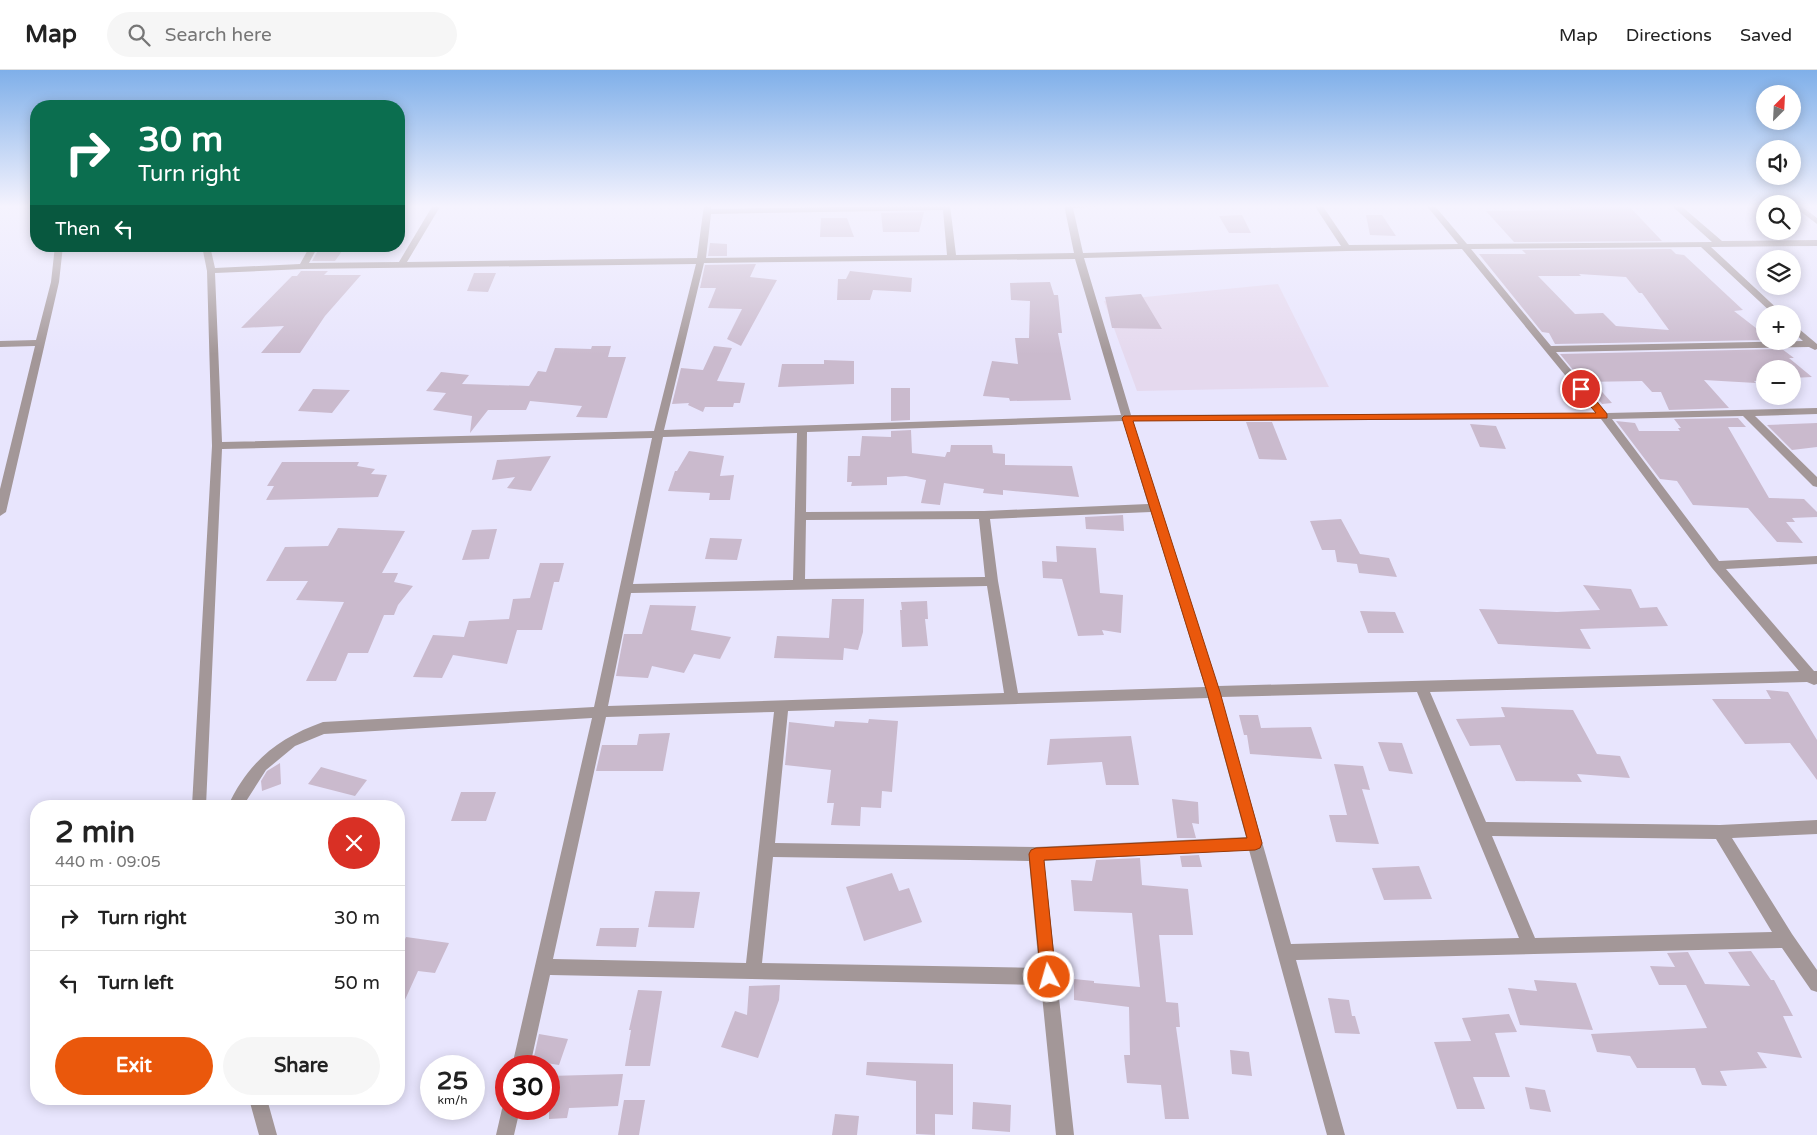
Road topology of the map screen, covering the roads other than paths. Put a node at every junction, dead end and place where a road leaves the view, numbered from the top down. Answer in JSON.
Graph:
{"nodes":[{"id":1,"x":58,"y":255,"type":"edge"},
{"id":2,"x":208,"y":255,"type":"edge"},
{"id":3,"x":309,"y":255,"type":"edge"},
{"id":4,"x":408,"y":255,"type":"edge"},
{"id":5,"x":702,"y":255,"type":"edge"},
{"id":6,"x":1123,"y":255,"type":"edge"},
{"id":7,"x":1470,"y":255,"type":"edge"},
{"id":8,"x":1715,"y":255,"type":"edge"},
{"id":9,"x":1079,"y":256,"type":"junction"},
{"id":10,"x":952,"y":257,"type":"joint"},
{"id":11,"x":701,"y":260,"type":"junction"},
{"id":12,"x":402,"y":264,"type":"junction"},
{"id":13,"x":302,"y":266,"type":"junction"},
{"id":14,"x":211,"y":271,"type":"junction"},
{"id":15,"x":1769,"y":305,"type":"edge"},
{"id":16,"x":1801,"y":334,"type":"edge"},
{"id":17,"x":41,"y":343,"type":"junction"},
{"id":18,"x":0,"y":344,"type":"edge"},
{"id":19,"x":1814,"y":346,"type":"edge"},
{"id":20,"x":1548,"y":349,"type":"junction"},
{"id":21,"x":1817,"y":412,"type":"edge"},
{"id":22,"x":1746,"y":413,"type":"junction"},
{"id":23,"x":1604,"y":416,"type":"junction"},
{"id":24,"x":1127,"y":418,"type":"junction"},
{"id":25,"x":802,"y":429,"type":"junction"},
{"id":26,"x":658,"y":434,"type":"junction"},
{"id":27,"x":217,"y":446,"type":"junction"},
{"id":28,"x":1817,"y":483,"type":"edge"},
{"id":29,"x":1156,"y":508,"type":"junction"},
{"id":30,"x":0,"y":512,"type":"edge"},
{"id":31,"x":984,"y":515,"type":"junction"},
{"id":32,"x":801,"y":516,"type":"junction"},
{"id":33,"x":1817,"y":560,"type":"edge"},
{"id":34,"x":1716,"y":566,"type":"junction"},
{"id":35,"x":992,"y":581,"type":"junction"},
{"id":36,"x":799,"y":584,"type":"junction"},
{"id":37,"x":625,"y":589,"type":"junction"},
{"id":38,"x":1815,"y":679,"type":"edge"},
{"id":39,"x":1421,"y":686,"type":"junction"},
{"id":40,"x":1214,"y":692,"type":"junction"},
{"id":41,"x":1012,"y":698,"type":"junction"},
{"id":42,"x":782,"y":706,"type":"junction"},
{"id":43,"x":600,"y":712,"type":"junction"},
{"id":44,"x":200,"y":800,"type":"edge"},
{"id":45,"x":239,"y":800,"type":"edge"},
{"id":46,"x":1817,"y":827,"type":"edge"},
{"id":47,"x":1481,"y":829,"type":"junction"},
{"id":48,"x":1720,"y":832,"type":"junction"},
{"id":49,"x":1255,"y":843,"type":"junction"},
{"id":50,"x":768,"y":850,"type":"junction"},
{"id":51,"x":1036,"y":854,"type":"junction"},
{"id":52,"x":1786,"y":940,"type":"junction"},
{"id":53,"x":1531,"y":947,"type":"junction"},
{"id":54,"x":1286,"y":952,"type":"junction"},
{"id":55,"x":543,"y":967,"type":"junction"},
{"id":56,"x":753,"y":971,"type":"junction"},
{"id":57,"x":1049,"y":977,"type":"junction"},
{"id":58,"x":1817,"y":984,"type":"edge"},
{"id":59,"x":523,"y":1055,"type":"edge"},
{"id":60,"x":260,"y":1105,"type":"edge"},
{"id":61,"x":508,"y":1120,"type":"edge"},
{"id":62,"x":268,"y":1135,"type":"edge"},
{"id":63,"x":505,"y":1135,"type":"edge"},
{"id":64,"x":1065,"y":1135,"type":"edge"},
{"id":65,"x":1336,"y":1135,"type":"edge"}],
"edges":[{"from":1,"to":17,"type":"street"},
{"from":2,"to":14,"type":"street"},
{"from":3,"to":13,"type":"street"},
{"from":4,"to":12,"type":"street"},
{"from":5,"to":11,"type":"street"},
{"from":6,"to":9,"type":"street"},
{"from":7,"to":20,"type":"street"},
{"from":8,"to":15,"type":"street"},
{"from":9,"to":10,"type":"street"},
{"from":9,"to":24,"type":"street"},
{"from":10,"to":11,"type":"street"},
{"from":11,"to":12,"type":"street"},
{"from":11,"to":26,"type":"street"},
{"from":12,"to":13,"type":"street"},
{"from":13,"to":14,"type":"street"},
{"from":14,"to":27,"type":"street"},
{"from":16,"to":19,"type":"street"},
{"from":17,"to":18,"type":"street"},
{"from":17,"to":30,"type":"street"},
{"from":19,"to":20,"type":"street"},
{"from":20,"to":23,"type":"street"},
{"from":21,"to":22,"type":"street"},
{"from":22,"to":23,"type":"street"},
{"from":22,"to":28,"type":"street"},
{"from":23,"to":24,"type":"street"},
{"from":23,"to":34,"type":"street"},
{"from":24,"to":25,"type":"street"},
{"from":24,"to":29,"type":"street"},
{"from":25,"to":26,"type":"street"},
{"from":25,"to":32,"type":"street"},
{"from":26,"to":27,"type":"street"},
{"from":26,"to":37,"type":"street"},
{"from":27,"to":44,"type":"street"},
{"from":29,"to":31,"type":"street"},
{"from":29,"to":40,"type":"street"},
{"from":31,"to":32,"type":"street"},
{"from":31,"to":35,"type":"street"},
{"from":32,"to":36,"type":"street"},
{"from":33,"to":34,"type":"street"},
{"from":34,"to":38,"type":"street"},
{"from":35,"to":36,"type":"street"},
{"from":35,"to":41,"type":"street"},
{"from":36,"to":37,"type":"street"},
{"from":37,"to":43,"type":"street"},
{"from":38,"to":39,"type":"street"},
{"from":39,"to":40,"type":"street"},
{"from":39,"to":47,"type":"street"},
{"from":40,"to":41,"type":"street"},
{"from":40,"to":49,"type":"street"},
{"from":41,"to":42,"type":"street"},
{"from":42,"to":43,"type":"street"},
{"from":42,"to":50,"type":"street"},
{"from":43,"to":45,"type":"street"},
{"from":43,"to":55,"type":"street"},
{"from":46,"to":48,"type":"street"},
{"from":47,"to":48,"type":"street"},
{"from":47,"to":53,"type":"street"},
{"from":48,"to":52,"type":"street"},
{"from":49,"to":51,"type":"street"},
{"from":49,"to":54,"type":"street"},
{"from":50,"to":51,"type":"street"},
{"from":50,"to":56,"type":"street"},
{"from":51,"to":57,"type":"street"},
{"from":52,"to":53,"type":"street"},
{"from":52,"to":58,"type":"street"},
{"from":53,"to":54,"type":"street"},
{"from":54,"to":65,"type":"street"},
{"from":55,"to":56,"type":"street"},
{"from":55,"to":59,"type":"street"},
{"from":56,"to":57,"type":"street"},
{"from":57,"to":64,"type":"street"},
{"from":60,"to":62,"type":"street"},
{"from":61,"to":63,"type":"street"}]}
